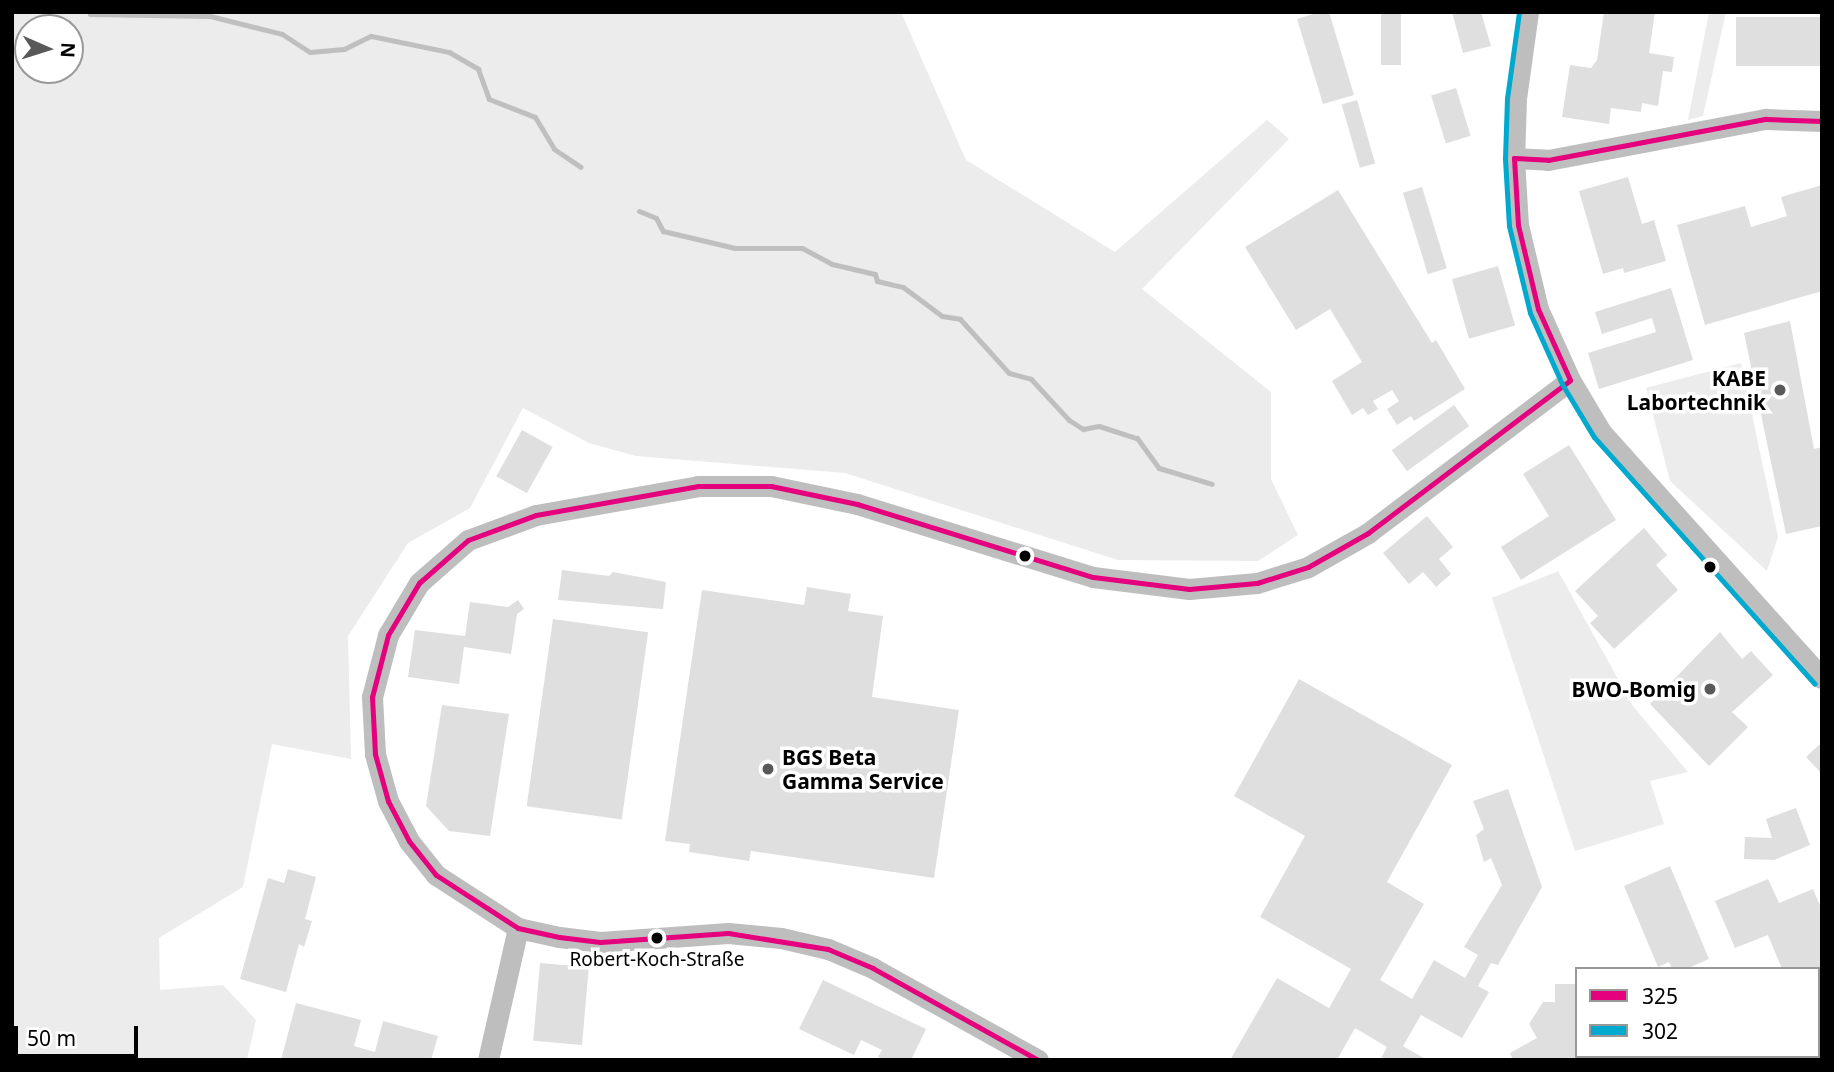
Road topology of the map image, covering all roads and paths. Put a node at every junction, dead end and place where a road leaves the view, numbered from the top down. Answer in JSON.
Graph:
{"nodes":[{"id":1,"x":1528,"y":12,"type":"edge"},
{"id":2,"x":1822,"y":121,"type":"edge"},
{"id":3,"x":1514,"y":158,"type":"junction"},
{"id":4,"x":1570,"y":380,"type":"junction"},
{"id":5,"x":1822,"y":678,"type":"edge"},
{"id":6,"x":517,"y":928,"type":"junction"},
{"id":7,"x":488,"y":1060,"type":"edge"},
{"id":8,"x":1038,"y":1060,"type":"edge"}],
"edges":[{"from":1,"to":3,"type":"street"},
{"from":2,"to":3,"type":"street"},
{"from":3,"to":4,"type":"street"},
{"from":4,"to":5,"type":"street"},
{"from":4,"to":6,"type":"street"},
{"from":6,"to":7,"type":"street"},
{"from":6,"to":8,"type":"street"}]}
